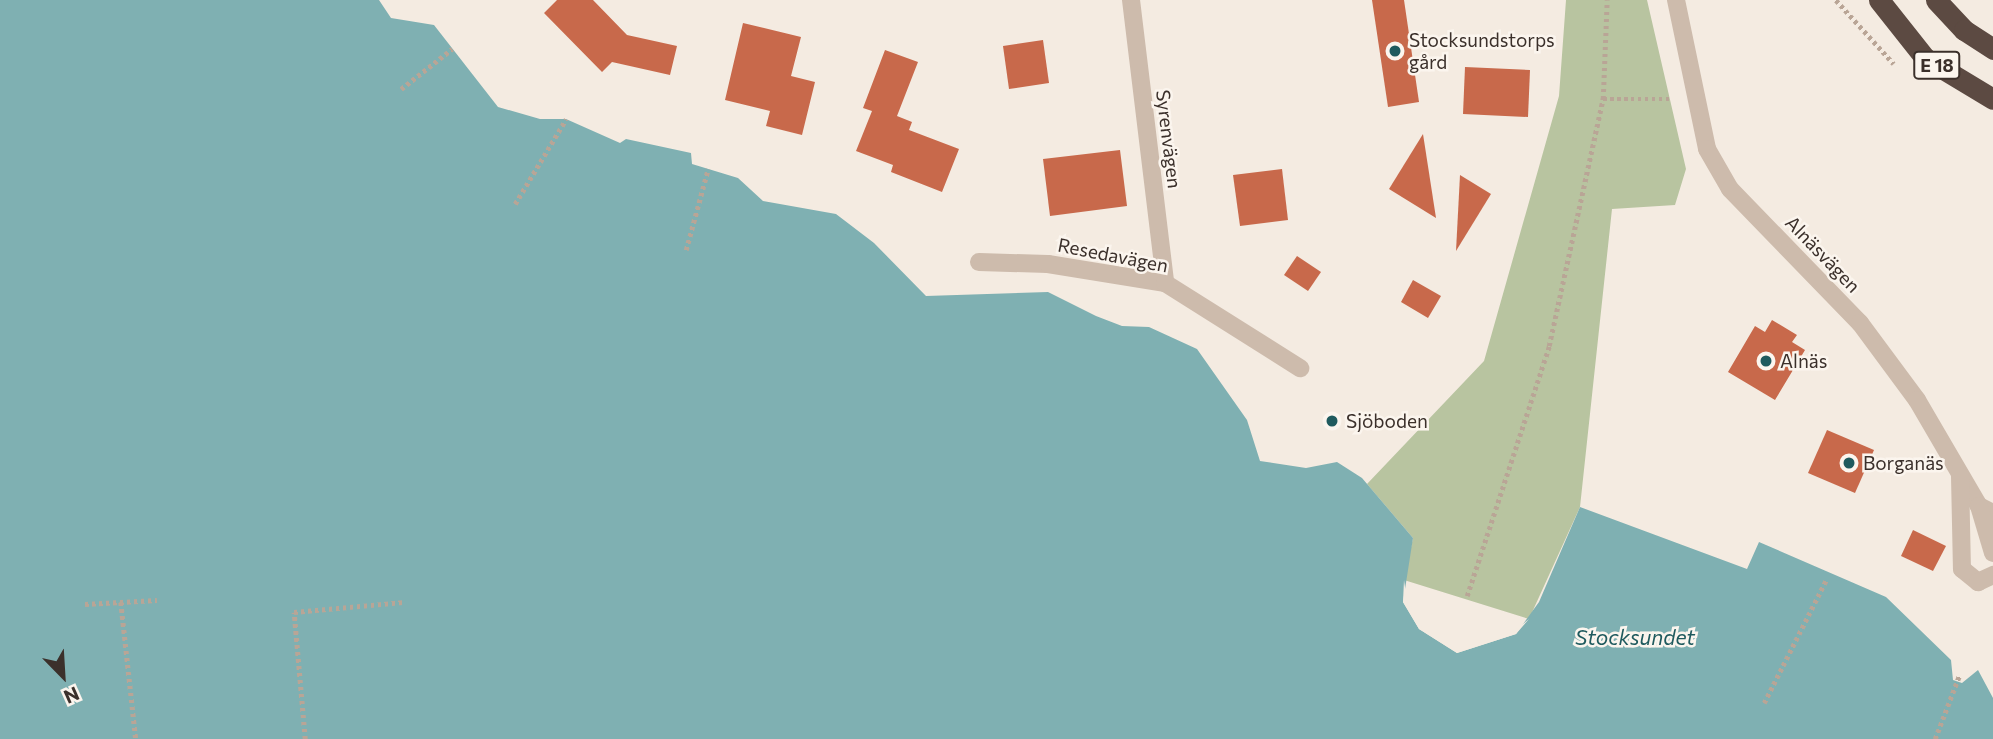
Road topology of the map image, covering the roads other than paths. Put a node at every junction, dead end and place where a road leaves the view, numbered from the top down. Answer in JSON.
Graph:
{"nodes":[{"id":1,"x":1131,"y":0,"type":"edge"},
{"id":2,"x":1676,"y":0,"type":"edge"},
{"id":3,"x":1880,"y":0,"type":"edge"},
{"id":4,"x":1936,"y":0,"type":"edge"},
{"id":5,"x":1993,"y":49,"type":"edge"},
{"id":6,"x":1993,"y":99,"type":"edge"},
{"id":7,"x":979,"y":262,"type":"dead end"},
{"id":8,"x":1166,"y":283,"type":"junction"},
{"id":9,"x":1300,"y":368,"type":"dead end"},
{"id":10,"x":1960,"y":476,"type":"junction"},
{"id":11,"x":1986,"y":510,"type":"edge"},
{"id":12,"x":1993,"y":553,"type":"edge"},
{"id":13,"x":1993,"y":575,"type":"edge"}],
"edges":[{"from":1,"to":8,"type":"street","name":"Syrenvägen"},
{"from":2,"to":10,"type":"street","name":"Alnäsvägen"},
{"from":3,"to":6,"type":"highway","number":"E 18"},
{"from":4,"to":5,"type":"highway"},
{"from":7,"to":8,"type":"street","name":"Resedavägen"},
{"from":8,"to":9,"type":"street","name":"Resedavägen"},
{"from":10,"to":11,"type":"street","name":"Alnäsvägen"},
{"from":10,"to":13,"type":"street"},
{"from":11,"to":12,"type":"street","name":"Alnäsvägen"}]}
